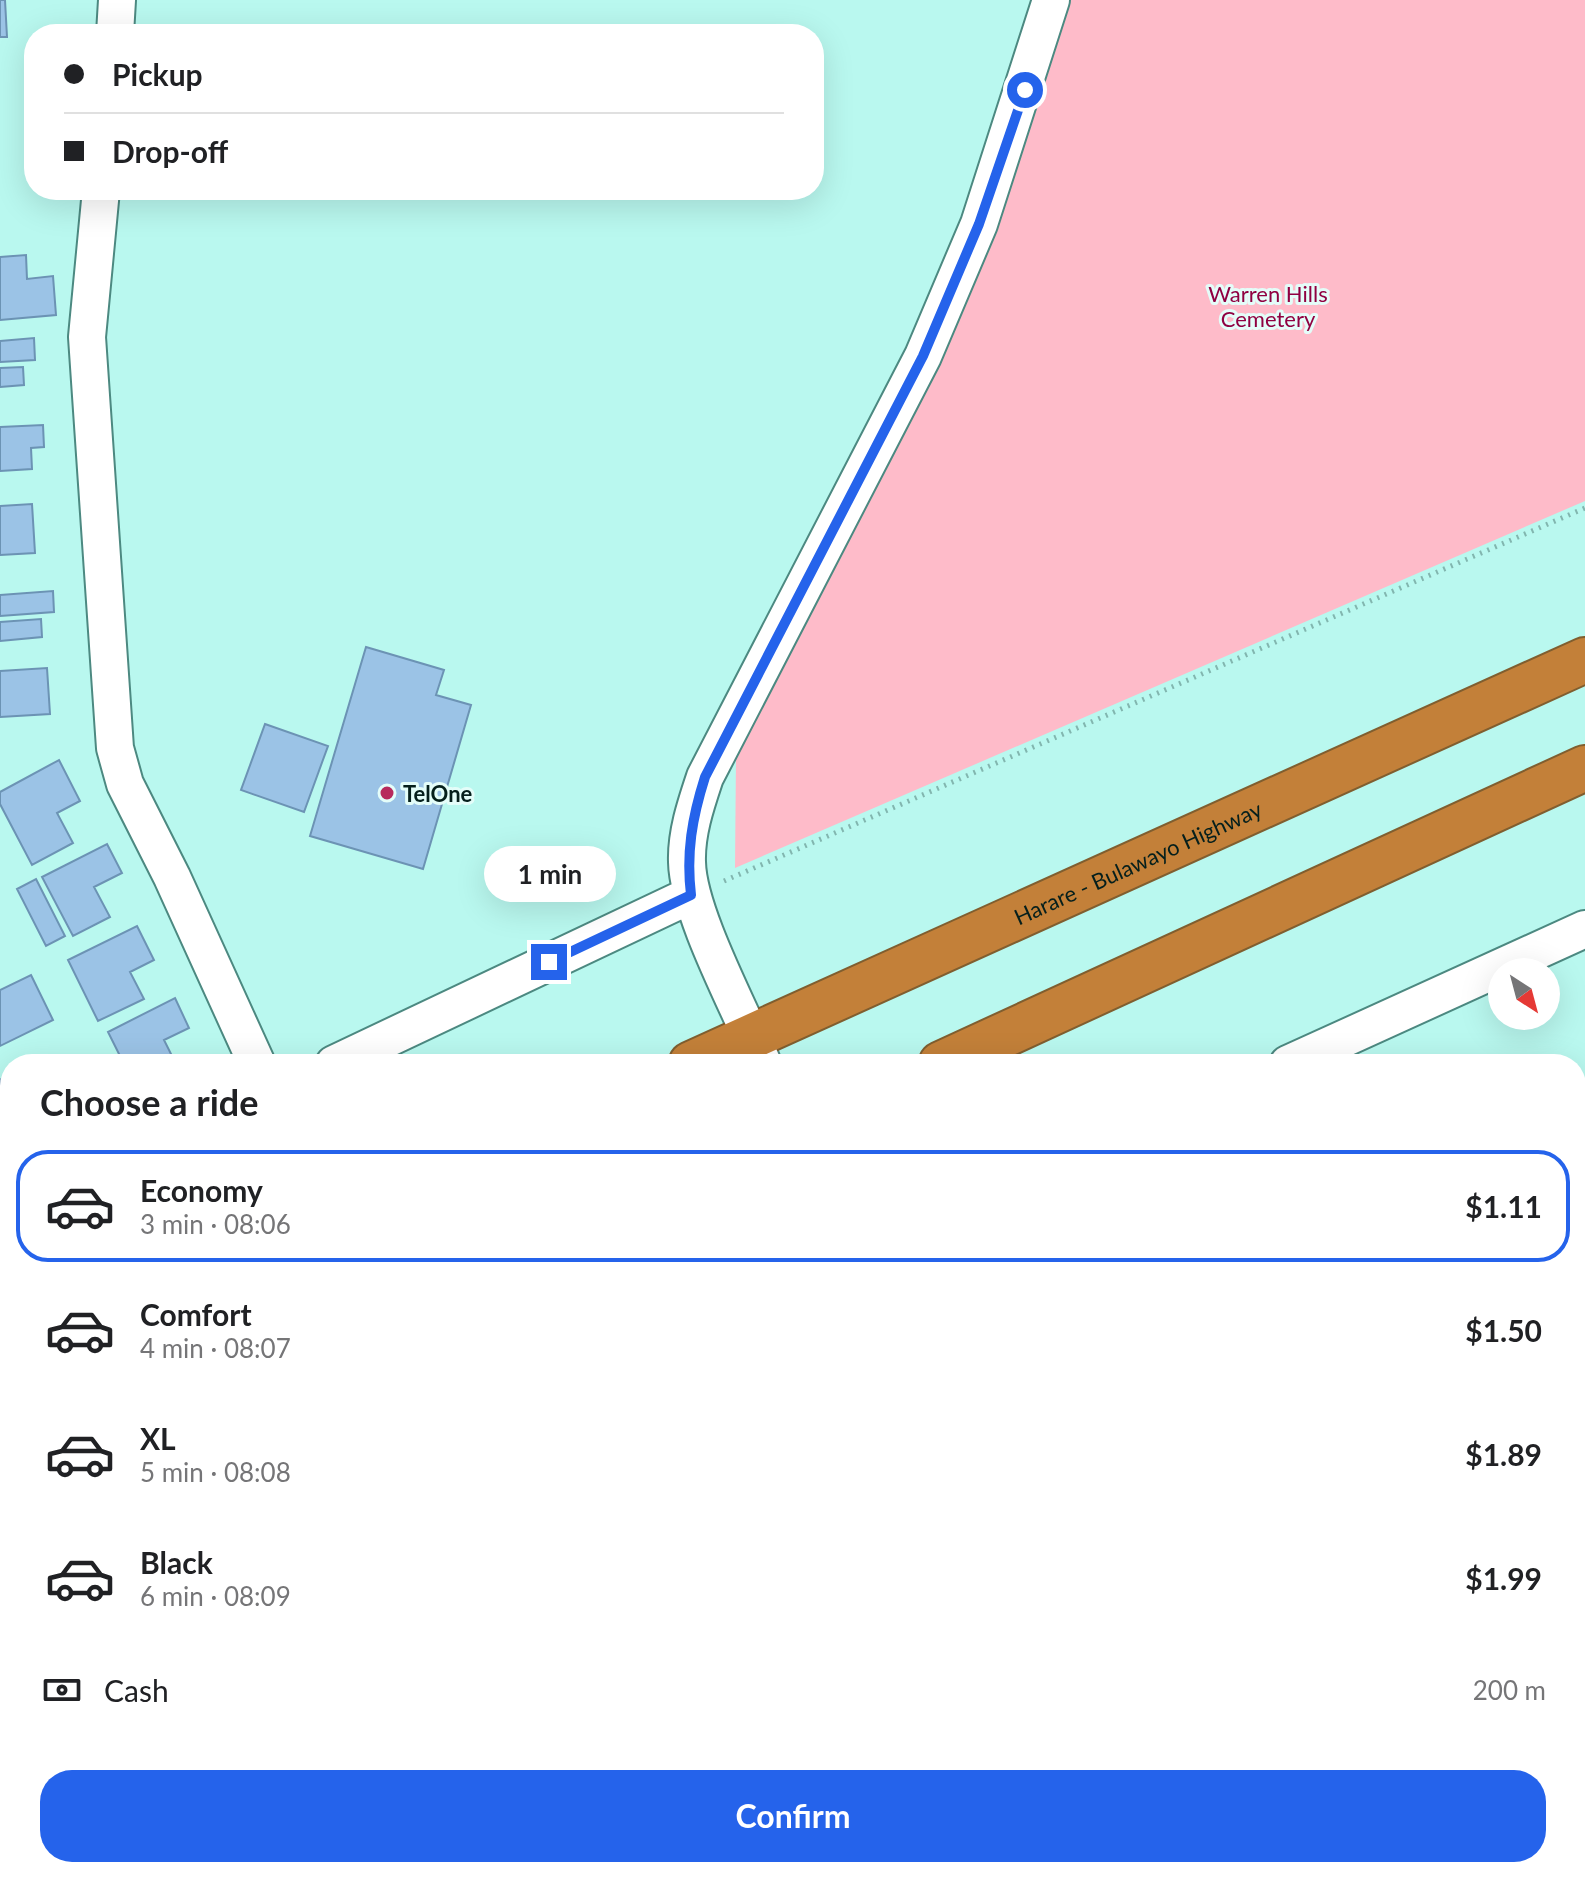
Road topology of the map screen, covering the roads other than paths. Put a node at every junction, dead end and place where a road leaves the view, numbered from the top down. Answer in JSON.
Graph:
{"nodes":[{"id":1,"x":117,"y":0,"type":"edge"},
{"id":2,"x":1051,"y":0,"type":"edge"},
{"id":3,"x":116,"y":24,"type":"edge"},
{"id":4,"x":100,"y":200,"type":"edge"},
{"id":5,"x":1585,"y":660,"type":"edge"},
{"id":6,"x":1585,"y":768,"type":"edge"},
{"id":7,"x":691,"y":895,"type":"junction"},
{"id":8,"x":1585,"y":929,"type":"edge"},
{"id":9,"x":757,"y":1050,"type":"edge"},
{"id":10,"x":252,"y":1054,"type":"edge"},
{"id":11,"x":355,"y":1054,"type":"edge"},
{"id":12,"x":963,"y":1054,"type":"edge"},
{"id":13,"x":1310,"y":1054,"type":"edge"}],
"edges":[{"from":1,"to":3,"type":"street"},
{"from":2,"to":7,"type":"street"},
{"from":4,"to":10,"type":"street"},
{"from":5,"to":9,"type":"highway","name":"Harare - Bulawayo Highway"},
{"from":6,"to":12,"type":"highway"},
{"from":7,"to":9,"type":"street"},
{"from":7,"to":11,"type":"street"},
{"from":8,"to":13,"type":"street"}]}
